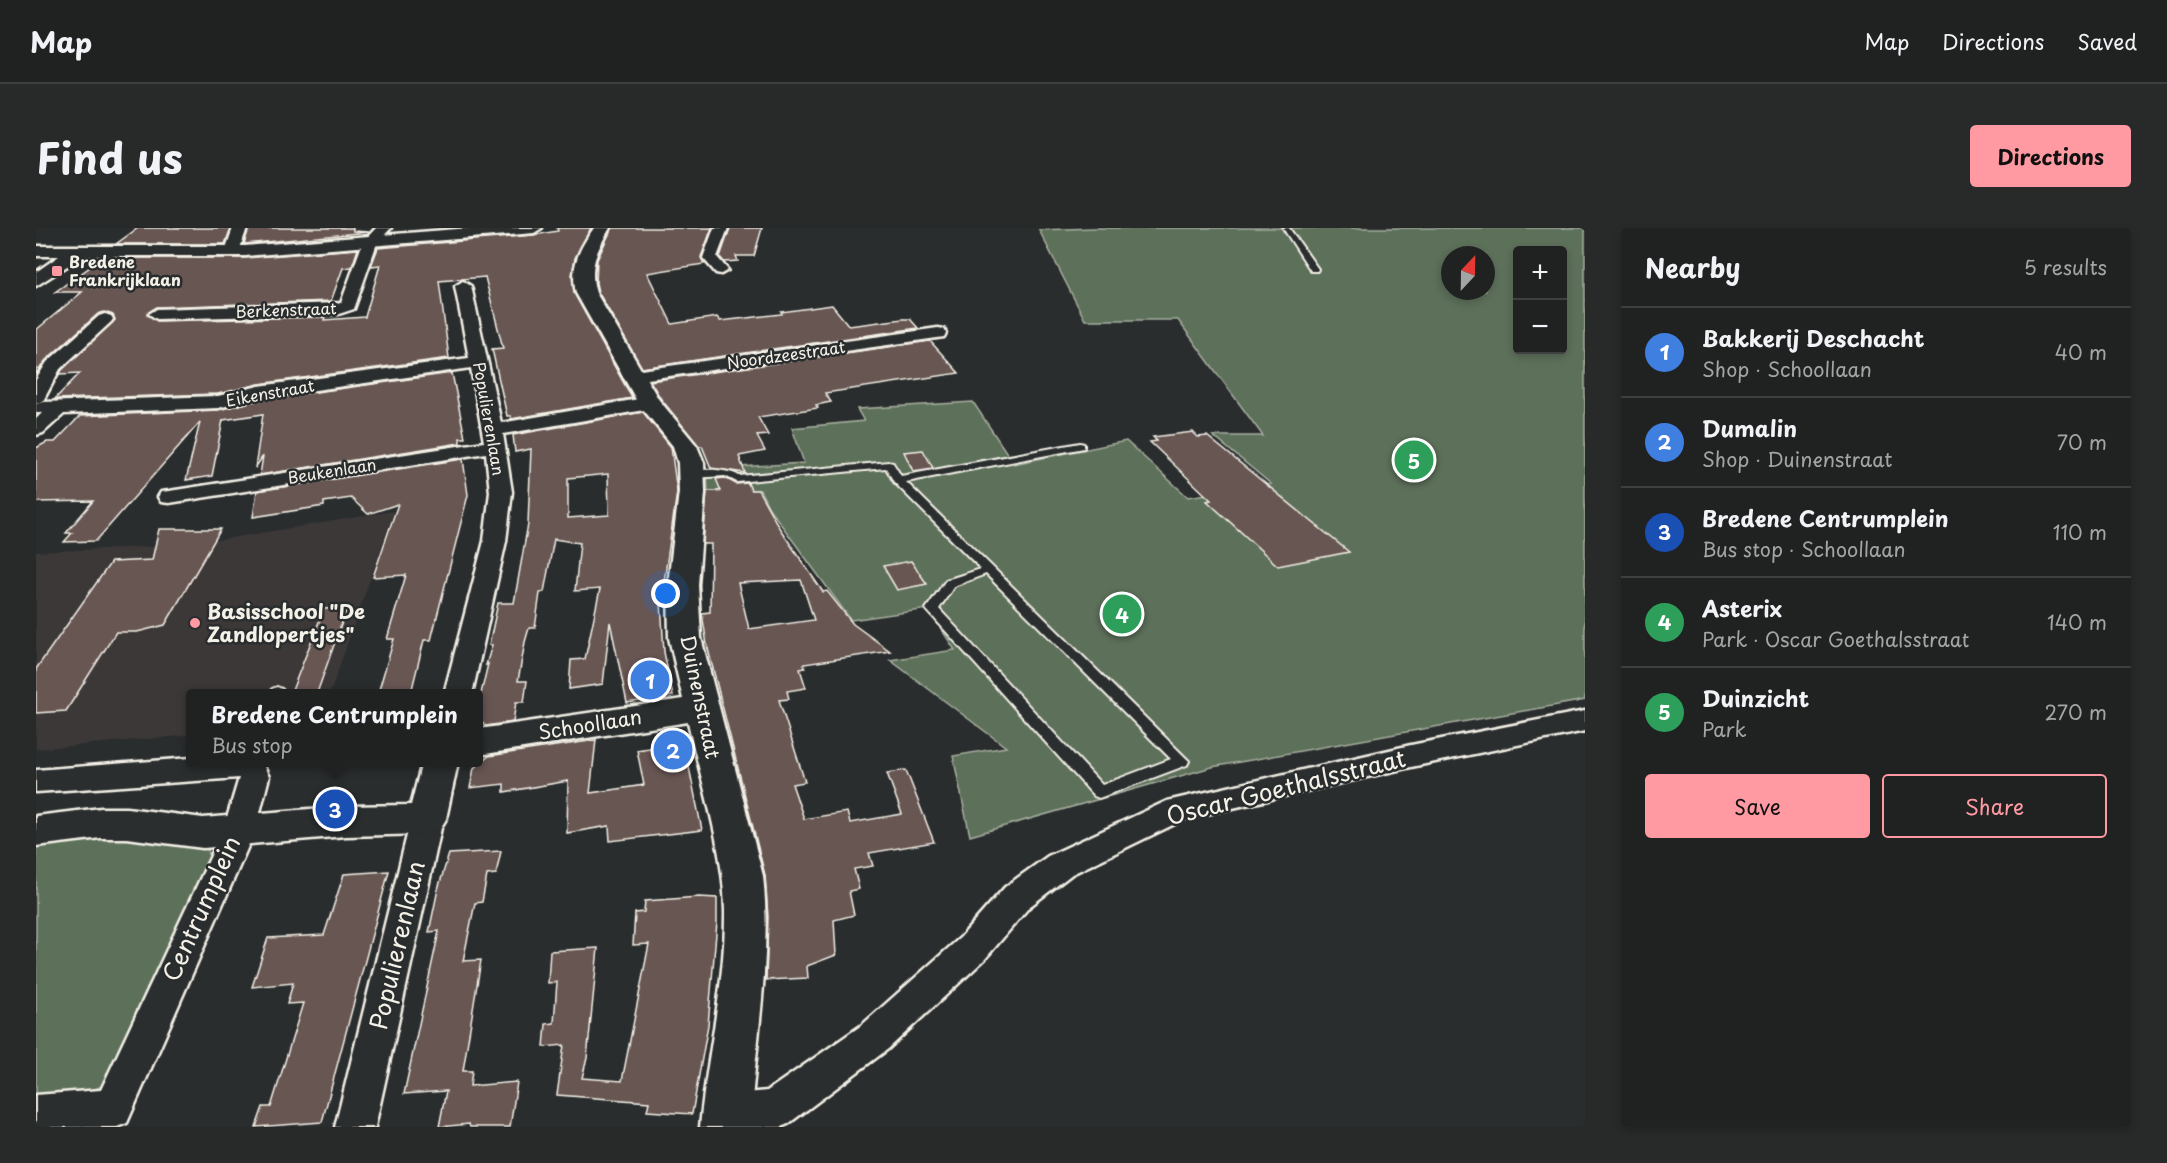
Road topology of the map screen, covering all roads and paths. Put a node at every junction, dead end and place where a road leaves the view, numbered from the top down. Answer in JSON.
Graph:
{"nodes":[{"id":1,"x":240,"y":228,"type":"edge"},
{"id":2,"x":384,"y":228,"type":"edge"},
{"id":3,"x":524,"y":228,"type":"edge"},
{"id":4,"x":602,"y":228,"type":"edge"},
{"id":5,"x":721,"y":228,"type":"edge"},
{"id":6,"x":1286,"y":228,"type":"edge"},
{"id":7,"x":104,"y":234,"type":"dead end"},
{"id":8,"x":370,"y":242,"type":"junction"},
{"id":9,"x":36,"y":251,"type":"edge"},
{"id":10,"x":232,"y":251,"type":"junction"},
{"id":11,"x":78,"y":252,"type":"junction"},
{"id":12,"x":1314,"y":269,"type":"dead end"},
{"id":13,"x":721,"y":270,"type":"dead end"},
{"id":14,"x":36,"y":280,"type":"edge"},
{"id":15,"x":464,"y":286,"type":"dead end"},
{"id":16,"x":157,"y":314,"type":"dead end"},
{"id":17,"x":105,"y":319,"type":"dead end"},
{"id":18,"x":938,"y":333,"type":"dead end"},
{"id":19,"x":479,"y":362,"type":"junction"},
{"id":20,"x":634,"y":376,"type":"junction"},
{"id":21,"x":36,"y":397,"type":"edge"},
{"id":22,"x":650,"y":403,"type":"junction"},
{"id":23,"x":36,"y":408,"type":"edge"},
{"id":24,"x":59,"y":408,"type":"junction"},
{"id":25,"x":36,"y":429,"type":"edge"},
{"id":26,"x":494,"y":438,"type":"junction"},
{"id":27,"x":1080,"y":446,"type":"dead end"},
{"id":28,"x":692,"y":475,"type":"junction"},
{"id":29,"x":898,"y":480,"type":"junction"},
{"id":30,"x":169,"y":496,"type":"dead end"},
{"id":31,"x":988,"y":570,"type":"junction"},
{"id":32,"x":459,"y":689,"type":"edge"},
{"id":33,"x":701,"y":708,"type":"junction"},
{"id":34,"x":1585,"y":721,"type":"edge"},
{"id":35,"x":483,"y":741,"type":"edge"},
{"id":36,"x":207,"y":767,"type":"edge"},
{"id":37,"x":253,"y":767,"type":"edge"},
{"id":38,"x":439,"y":767,"type":"edge"},
{"id":39,"x":36,"y":781,"type":"edge"},
{"id":40,"x":427,"y":819,"type":"junction"},
{"id":41,"x":240,"y":828,"type":"junction"},
{"id":42,"x":36,"y":831,"type":"edge"},
{"id":43,"x":36,"y":1115,"type":"edge"},
{"id":44,"x":109,"y":1118,"type":"edge"},
{"id":45,"x":725,"y":1121,"type":"edge"},
{"id":46,"x":355,"y":1127,"type":"edge"}],
"edges":[{"from":1,"to":10,"type":"street"},
{"from":2,"to":8,"type":"street"},
{"from":3,"to":8,"type":"street"},
{"from":4,"to":20,"type":"street","name":"Duinenstraat"},
{"from":5,"to":13,"type":"street"},
{"from":6,"to":12,"type":"lane"},
{"from":7,"to":11,"type":"street"},
{"from":8,"to":10,"type":"street"},
{"from":8,"to":16,"type":"street","name":"Berkenstraat"},
{"from":9,"to":11,"type":"street"},
{"from":10,"to":11,"type":"street"},
{"from":11,"to":14,"type":"street"},
{"from":15,"to":19,"type":"street","name":"Populierenlaan"},
{"from":17,"to":21,"type":"street"},
{"from":18,"to":20,"type":"street","name":"Noordzeestraat"},
{"from":19,"to":24,"type":"street","name":"Eikenstraat"},
{"from":19,"to":26,"type":"street","name":"Populierenlaan"},
{"from":20,"to":22,"type":"street","name":"Duinenstraat"},
{"from":22,"to":26,"type":"street","name":"Beukenlaan"},
{"from":22,"to":28,"type":"street","name":"Duinenstraat"},
{"from":23,"to":24,"type":"street","name":"Eikenstraat"},
{"from":24,"to":25,"type":"street"},
{"from":26,"to":30,"type":"street","name":"Beukenlaan"},
{"from":26,"to":32,"type":"street","name":"Populierenlaan"},
{"from":27,"to":29,"type":"lane"},
{"from":28,"to":29,"type":"lane"},
{"from":28,"to":33,"type":"street","name":"Duinenstraat"},
{"from":29,"to":31,"type":"lane"},
{"from":31,"to":31,"type":"lane"},
{"from":33,"to":35,"type":"street","name":"Schoollaan"},
{"from":33,"to":45,"type":"street","name":"Duinenstraat"},
{"from":34,"to":45,"type":"street","name":"Oscar Goethalsstraat"},
{"from":36,"to":39,"type":"street"},
{"from":37,"to":41,"type":"street"},
{"from":38,"to":40,"type":"street","name":"Populierenlaan"},
{"from":40,"to":41,"type":"street"},
{"from":40,"to":46,"type":"street","name":"Populierenlaan"},
{"from":41,"to":42,"type":"street","name":"Centrumplein"},
{"from":41,"to":44,"type":"street","name":"Centrumplein"},
{"from":43,"to":44,"type":"street","name":"Centrumplein"}]}
